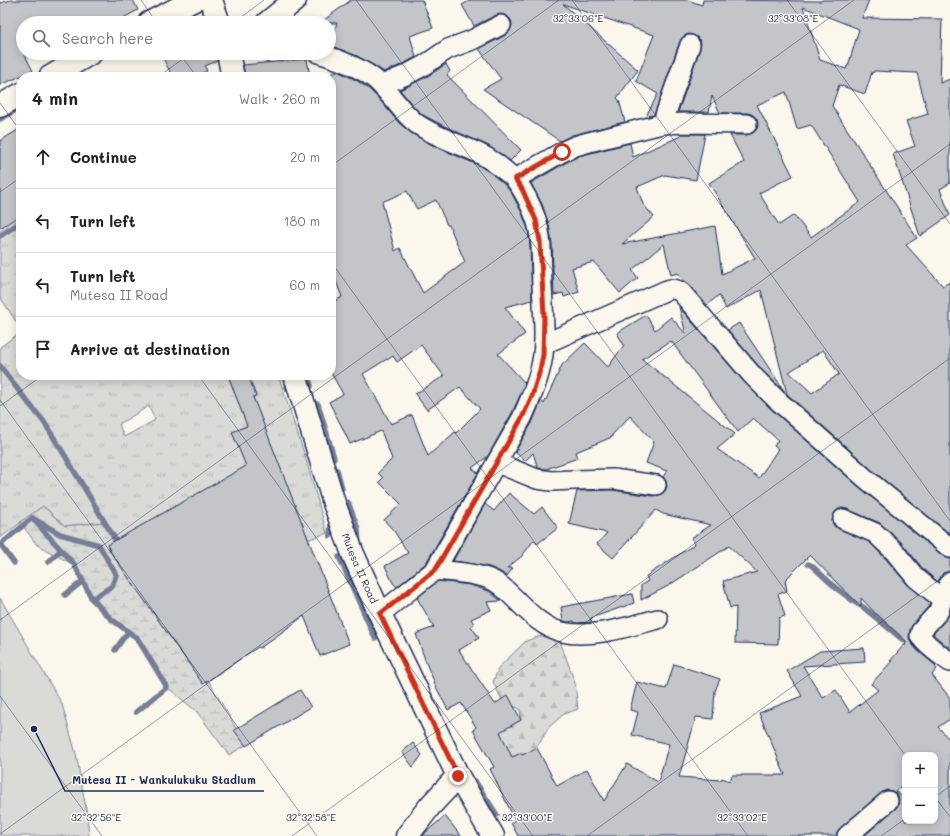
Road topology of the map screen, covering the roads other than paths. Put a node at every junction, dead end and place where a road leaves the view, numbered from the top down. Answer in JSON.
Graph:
{"nodes":[{"id":1,"x":194,"y":0,"type":"edge"},
{"id":2,"x":211,"y":0,"type":"edge"},
{"id":3,"x":295,"y":0,"type":"edge"},
{"id":4,"x":163,"y":16,"type":"edge"},
{"id":5,"x":217,"y":16,"type":"edge"},
{"id":6,"x":276,"y":16,"type":"edge"},
{"id":7,"x":501,"y":26,"type":"dead end"},
{"id":8,"x":690,"y":45,"type":"dead end"},
{"id":9,"x":336,"y":59,"type":"edge"},
{"id":10,"x":79,"y":60,"type":"edge"},
{"id":11,"x":230,"y":60,"type":"edge"},
{"id":12,"x":59,"y":72,"type":"edge"},
{"id":13,"x":232,"y":72,"type":"edge"},
{"id":14,"x":382,"y":85,"type":"junction"},
{"id":15,"x":16,"y":97,"type":"edge"},
{"id":16,"x":0,"y":106,"type":"edge"},
{"id":17,"x":662,"y":124,"type":"junction"},
{"id":18,"x":747,"y":124,"type":"dead end"},
{"id":19,"x":515,"y":179,"type":"junction"},
{"id":20,"x":544,"y":344,"type":"junction"},
{"id":21,"x":297,"y":380,"type":"edge"},
{"id":22,"x":497,"y":463,"type":"junction"},
{"id":23,"x":656,"y":485,"type":"dead end"},
{"id":24,"x":843,"y":519,"type":"dead end"},
{"id":25,"x":950,"y":548,"type":"edge"},
{"id":26,"x":435,"y":570,"type":"junction"},
{"id":27,"x":950,"y":582,"type":"edge"},
{"id":28,"x":942,"y":599,"type":"junction"},
{"id":29,"x":380,"y":614,"type":"junction"},
{"id":30,"x":658,"y":619,"type":"dead end"},
{"id":31,"x":950,"y":662,"type":"edge"},
{"id":32,"x":458,"y":776,"type":"junction"},
{"id":33,"x":888,"y":801,"type":"dead end"},
{"id":34,"x":407,"y":836,"type":"edge"},
{"id":35,"x":494,"y":836,"type":"edge"},
{"id":36,"x":847,"y":836,"type":"edge"}],
"edges":[{"from":1,"to":4,"type":"street"},
{"from":2,"to":5,"type":"street"},
{"from":3,"to":6,"type":"street"},
{"from":7,"to":14,"type":"street"},
{"from":8,"to":17,"type":"street"},
{"from":9,"to":14,"type":"street"},
{"from":10,"to":12,"type":"street"},
{"from":11,"to":13,"type":"street"},
{"from":14,"to":19,"type":"street"},
{"from":15,"to":16,"type":"street"},
{"from":17,"to":18,"type":"street"},
{"from":17,"to":19,"type":"street"},
{"from":19,"to":20,"type":"street"},
{"from":20,"to":22,"type":"street"},
{"from":20,"to":25,"type":"street"},
{"from":21,"to":29,"type":"street","name":"Mutesa II Road"},
{"from":22,"to":23,"type":"street"},
{"from":22,"to":26,"type":"street"},
{"from":24,"to":28,"type":"street"},
{"from":26,"to":29,"type":"street"},
{"from":26,"to":30,"type":"street"},
{"from":27,"to":28,"type":"street"},
{"from":28,"to":31,"type":"street"},
{"from":29,"to":32,"type":"street","name":"Mutesa II Road"},
{"from":32,"to":34,"type":"street"},
{"from":32,"to":35,"type":"street","name":"Mutesa II Road"},
{"from":33,"to":36,"type":"street"}]}
